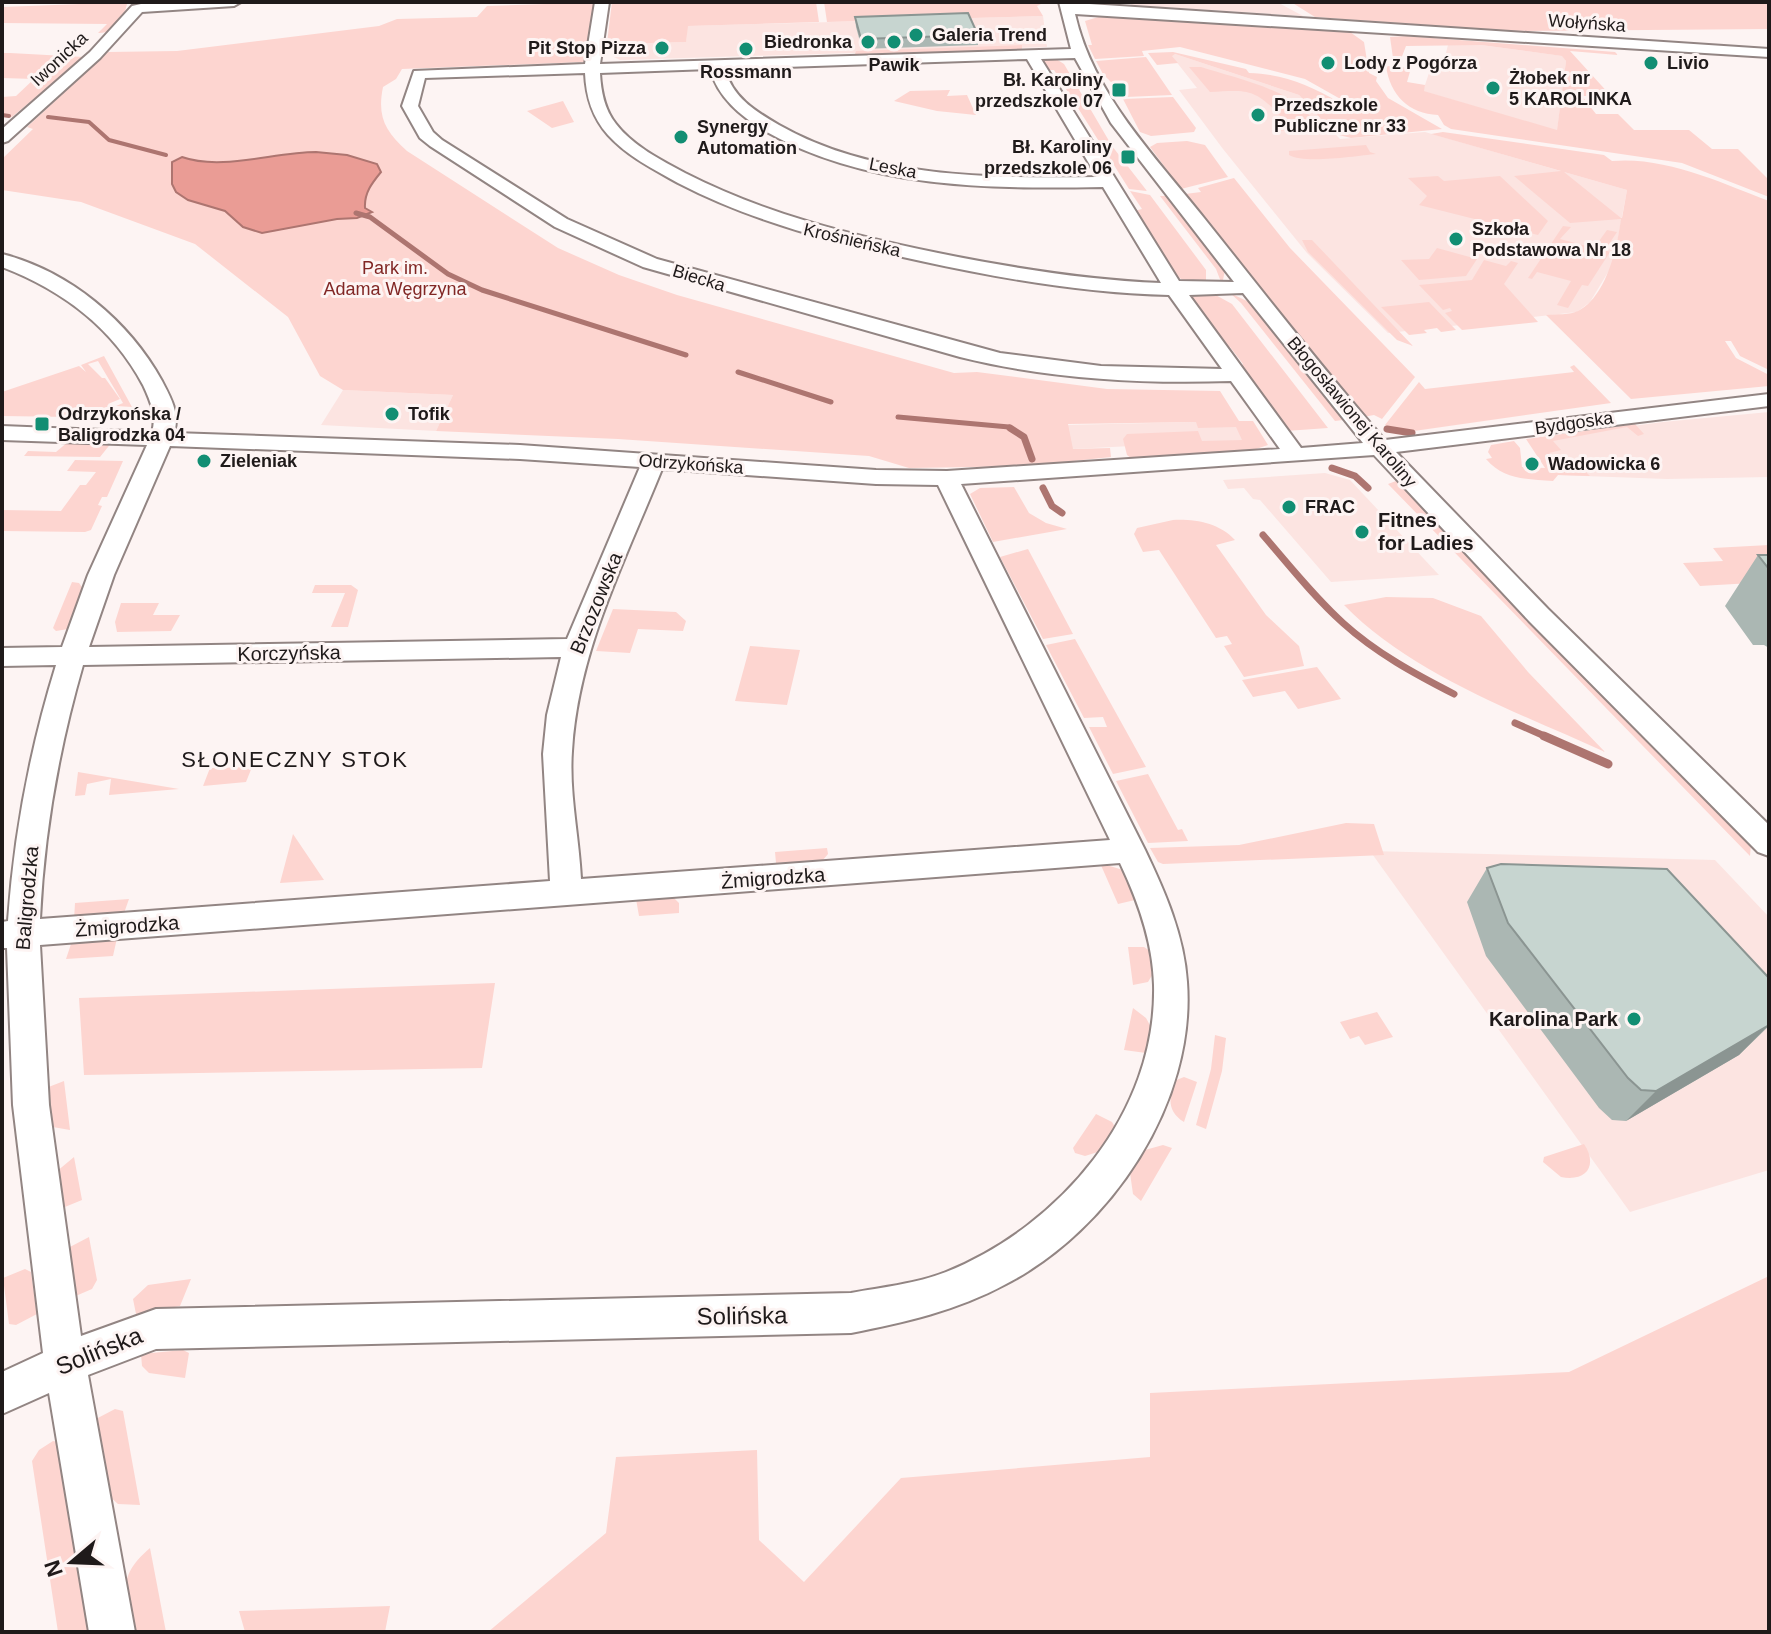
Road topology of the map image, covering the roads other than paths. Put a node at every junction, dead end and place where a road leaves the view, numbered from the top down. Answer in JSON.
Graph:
{"nodes":[{"id":1,"x":234,"y":2,"type":"edge"},
{"id":2,"x":602,"y":2,"type":"edge"},
{"id":3,"x":1066,"y":6,"type":"edge"},
{"id":4,"x":1080,"y":53,"type":"junction"},
{"id":5,"x":1769,"y":53,"type":"edge"},
{"id":6,"x":1031,"y":54,"type":"junction"},
{"id":7,"x":717,"y":65,"type":"junction"},
{"id":8,"x":592,"y":68,"type":"junction"},
{"id":9,"x":2,"y":138,"type":"edge"},
{"id":10,"x":1107,"y":182,"type":"junction"},
{"id":11,"x":2,"y":260,"type":"edge"},
{"id":12,"x":1248,"y":287,"type":"junction"},
{"id":13,"x":1174,"y":289,"type":"junction"},
{"id":14,"x":1236,"y":375,"type":"junction"},
{"id":15,"x":1769,"y":400,"type":"edge"},
{"id":16,"x":2,"y":433,"type":"edge"},
{"id":17,"x":162,"y":437,"type":"junction"},
{"id":18,"x":1380,"y":448,"type":"junction"},
{"id":19,"x":1296,"y":456,"type":"junction"},
{"id":20,"x":654,"y":461,"type":"junction"},
{"id":21,"x":947,"y":478,"type":"junction"},
{"id":22,"x":575,"y":648,"type":"junction"},
{"id":23,"x":71,"y":656,"type":"junction"},
{"id":24,"x":2,"y":657,"type":"edge"},
{"id":25,"x":1769,"y":844,"type":"edge"},
{"id":26,"x":1130,"y":850,"type":"junction"},
{"id":27,"x":566,"y":893,"type":"junction"},
{"id":28,"x":12,"y":934,"type":"edge"},
{"id":29,"x":65,"y":1363,"type":"junction"},
{"id":30,"x":2,"y":1393,"type":"edge"},
{"id":31,"x":112,"y":1632,"type":"edge"}],
"edges":[{"from":1,"to":9,"type":"street","name":"Iwonicka"},
{"from":2,"to":8,"type":"street","name":"Krośnieńska"},
{"from":3,"to":4,"type":"street","name":"Błogosławionej Karoliny"},
{"from":3,"to":5,"type":"street","name":"Wołyńska"},
{"from":4,"to":6,"type":"street"},
{"from":4,"to":12,"type":"street","name":"Błogosławionej Karoliny"},
{"from":6,"to":7,"type":"street"},
{"from":6,"to":10,"type":"street"},
{"from":7,"to":8,"type":"street"},
{"from":7,"to":10,"type":"street","name":"Leska"},
{"from":8,"to":13,"type":"street","name":"Krośnieńska"},
{"from":8,"to":14,"type":"street","name":"Biecka"},
{"from":10,"to":13,"type":"street"},
{"from":11,"to":17,"type":"street","name":"Baligrodzka"},
{"from":12,"to":13,"type":"street","name":"Krośnieńska"},
{"from":12,"to":18,"type":"street","name":"Błogosławionej Karoliny"},
{"from":13,"to":14,"type":"street"},
{"from":14,"to":19,"type":"street"},
{"from":15,"to":18,"type":"street","name":"Bydgoska"},
{"from":16,"to":17,"type":"street","name":"Odrzykońska"},
{"from":17,"to":20,"type":"street","name":"Odrzykońska"},
{"from":17,"to":23,"type":"street","name":"Baligrodzka"},
{"from":18,"to":19,"type":"street","name":"Odrzykońska"},
{"from":18,"to":25,"type":"street","name":"Błogosławionej Karoliny"},
{"from":19,"to":21,"type":"street","name":"Odrzykońska"},
{"from":20,"to":21,"type":"street","name":"Odrzykońska"},
{"from":20,"to":22,"type":"street","name":"Brzozowska"},
{"from":21,"to":26,"type":"street"},
{"from":22,"to":23,"type":"street","name":"Korczyńska"},
{"from":22,"to":27,"type":"street","name":"Brzozowska"},
{"from":23,"to":24,"type":"street","name":"Korczyńska"},
{"from":23,"to":28,"type":"street","name":"Baligrodzka"},
{"from":26,"to":27,"type":"street","name":"Żmigrodzka"},
{"from":26,"to":29,"type":"street","name":"Solińska"},
{"from":27,"to":28,"type":"street","name":"Żmigrodzka"},
{"from":28,"to":29,"type":"street","name":"Baligrodzka"},
{"from":29,"to":30,"type":"street","name":"Solińska"},
{"from":29,"to":31,"type":"street","name":"Baligrodzka"}]}
